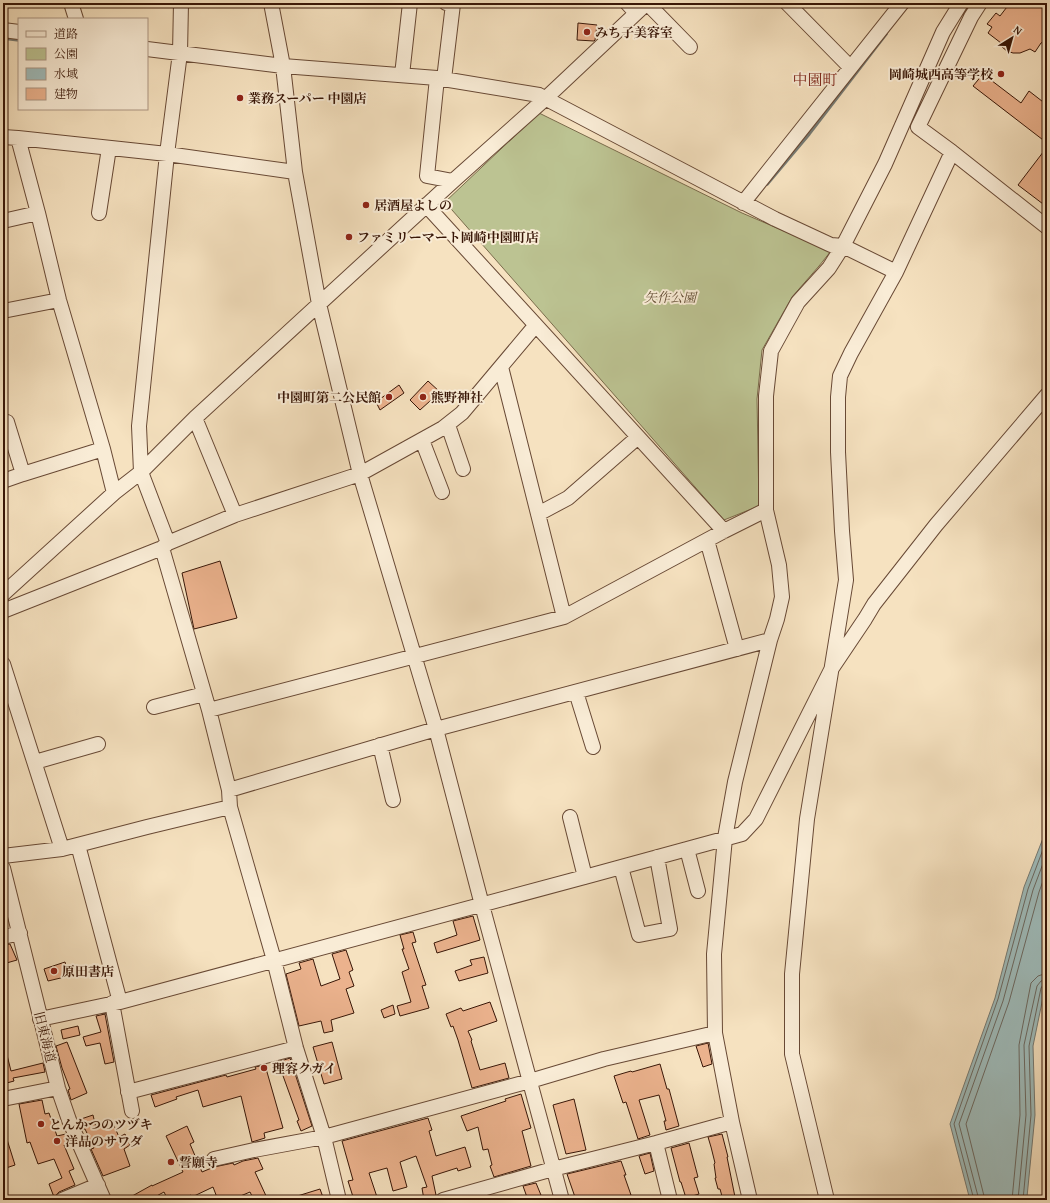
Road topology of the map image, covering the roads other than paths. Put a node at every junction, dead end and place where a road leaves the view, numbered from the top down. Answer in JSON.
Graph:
{"nodes":[{"id":1,"x":71,"y":3,"type":"edge"},
{"id":2,"x":181,"y":3,"type":"edge"},
{"id":3,"x":271,"y":3,"type":"edge"},
{"id":4,"x":410,"y":3,"type":"edge"},
{"id":5,"x":446,"y":3,"type":"edge"},
{"id":6,"x":647,"y":3,"type":"edge"},
{"id":7,"x":787,"y":3,"type":"edge"},
{"id":8,"x":902,"y":3,"type":"edge"},
{"id":9,"x":961,"y":3,"type":"edge"},
{"id":10,"x":980,"y":3,"type":"edge"},
{"id":11,"x":631,"y":8,"type":"edge"},
{"id":12,"x":76,"y":18,"type":"edge"},
{"id":13,"x":3,"y":30,"type":"edge"},
{"id":14,"x":18,"y":32,"type":"edge"},
{"id":15,"x":690,"y":47,"type":"dead end"},
{"id":16,"x":148,"y":49,"type":"edge"},
{"id":17,"x":180,"y":54,"type":"junction"},
{"id":18,"x":283,"y":66,"type":"junction"},
{"id":19,"x":850,"y":67,"type":"junction"},
{"id":20,"x":402,"y":75,"type":"junction"},
{"id":21,"x":441,"y":79,"type":"junction"},
{"id":22,"x":546,"y":98,"type":"junction"},
{"id":23,"x":3,"y":137,"type":"edge"},
{"id":24,"x":18,"y":138,"type":"junction"},
{"id":25,"x":108,"y":148,"type":"junction"},
{"id":26,"x":952,"y":152,"type":"junction"},
{"id":27,"x":167,"y":154,"type":"junction"},
{"id":28,"x":295,"y":172,"type":"junction"},
{"id":29,"x":453,"y":181,"type":"junction"},
{"id":30,"x":743,"y":203,"type":"junction"},
{"id":31,"x":426,"y":205,"type":"junction"},
{"id":32,"x":38,"y":213,"type":"junction"},
{"id":33,"x":99,"y":213,"type":"dead end"},
{"id":34,"x":3,"y":221,"type":"edge"},
{"id":35,"x":1047,"y":227,"type":"edge"},
{"id":36,"x":843,"y":246,"type":"junction"},
{"id":37,"x":896,"y":272,"type":"junction"},
{"id":38,"x":58,"y":300,"type":"junction"},
{"id":39,"x":319,"y":304,"type":"junction"},
{"id":40,"x":3,"y":311,"type":"edge"},
{"id":41,"x":535,"y":326,"type":"junction"},
{"id":42,"x":501,"y":367,"type":"junction"},
{"id":43,"x":1047,"y":395,"type":"edge"},
{"id":44,"x":195,"y":418,"type":"junction"},
{"id":45,"x":3,"y":424,"type":"edge"},
{"id":46,"x":448,"y":425,"type":"junction"},
{"id":47,"x":638,"y":437,"type":"junction"},
{"id":48,"x":422,"y":440,"type":"junction"},
{"id":49,"x":103,"y":450,"type":"junction"},
{"id":50,"x":463,"y":469,"type":"dead end"},
{"id":51,"x":141,"y":472,"type":"junction"},
{"id":52,"x":23,"y":474,"type":"junction"},
{"id":53,"x":360,"y":474,"type":"junction"},
{"id":54,"x":3,"y":481,"type":"edge"},
{"id":55,"x":442,"y":492,"type":"dead end"},
{"id":56,"x":114,"y":493,"type":"junction"},
{"id":57,"x":766,"y":510,"type":"junction"},
{"id":58,"x":538,"y":514,"type":"junction"},
{"id":59,"x":235,"y":515,"type":"junction"},
{"id":60,"x":724,"y":531,"type":"junction"},
{"id":61,"x":706,"y":540,"type":"junction"},
{"id":62,"x":165,"y":545,"type":"junction"},
{"id":63,"x":4,"y":590,"type":"edge"},
{"id":64,"x":3,"y":610,"type":"edge"},
{"id":65,"x":564,"y":617,"type":"junction"},
{"id":66,"x":770,"y":640,"type":"junction"},
{"id":67,"x":737,"y":649,"type":"junction"},
{"id":68,"x":414,"y":656,"type":"junction"},
{"id":69,"x":3,"y":664,"type":"edge"},
{"id":70,"x":832,"y":668,"type":"junction"},
{"id":71,"x":576,"y":692,"type":"junction"},
{"id":72,"x":204,"y":694,"type":"junction"},
{"id":73,"x":154,"y":707,"type":"dead end"},
{"id":74,"x":209,"y":710,"type":"junction"},
{"id":75,"x":436,"y":729,"type":"junction"},
{"id":76,"x":98,"y":744,"type":"dead end"},
{"id":77,"x":380,"y":745,"type":"junction"},
{"id":78,"x":593,"y":747,"type":"dead end"},
{"id":79,"x":35,"y":762,"type":"junction"},
{"id":80,"x":229,"y":790,"type":"junction"},
{"id":81,"x":393,"y":800,"type":"dead end"},
{"id":82,"x":230,"y":807,"type":"junction"},
{"id":83,"x":570,"y":817,"type":"dead end"},
{"id":84,"x":725,"y":838,"type":"junction"},
{"id":85,"x":78,"y":845,"type":"junction"},
{"id":86,"x":62,"y":849,"type":"junction"},
{"id":87,"x":687,"y":849,"type":"junction"},
{"id":88,"x":3,"y":856,"type":"edge"},
{"id":89,"x":657,"y":857,"type":"junction"},
{"id":90,"x":621,"y":867,"type":"junction"},
{"id":91,"x":3,"y":868,"type":"edge"},
{"id":92,"x":585,"y":877,"type":"junction"},
{"id":93,"x":698,"y":891,"type":"dead end"},
{"id":94,"x":482,"y":905,"type":"junction"},
{"id":95,"x":20,"y":933,"type":"junction"},
{"id":96,"x":3,"y":937,"type":"edge"},
{"id":97,"x":274,"y":960,"type":"junction"},
{"id":98,"x":116,"y":1003,"type":"junction"},
{"id":99,"x":40,"y":1019,"type":"junction"},
{"id":100,"x":715,"y":1033,"type":"junction"},
{"id":101,"x":296,"y":1048,"type":"junction"},
{"id":102,"x":530,"y":1081,"type":"junction"},
{"id":103,"x":58,"y":1088,"type":"junction"},
{"id":104,"x":128,"y":1092,"type":"junction"},
{"id":105,"x":3,"y":1099,"type":"edge"},
{"id":106,"x":132,"y":1111,"type":"dead end"},
{"id":107,"x":732,"y":1122,"type":"junction"},
{"id":108,"x":324,"y":1137,"type":"junction"},
{"id":109,"x":656,"y":1143,"type":"junction"},
{"id":110,"x":214,"y":1159,"type":"dead end"},
{"id":111,"x":553,"y":1169,"type":"junction"},
{"id":112,"x":98,"y":1186,"type":"junction"},
{"id":113,"x":482,"y":1195,"type":"edge"},
{"id":114,"x":62,"y":1200,"type":"edge"},
{"id":115,"x":104,"y":1200,"type":"edge"},
{"id":116,"x":339,"y":1200,"type":"edge"},
{"id":117,"x":443,"y":1200,"type":"edge"},
{"id":118,"x":562,"y":1200,"type":"edge"},
{"id":119,"x":670,"y":1200,"type":"edge"},
{"id":120,"x":750,"y":1200,"type":"edge"},
{"id":121,"x":827,"y":1200,"type":"edge"}],
"edges":[{"from":1,"to":12,"type":"street"},
{"from":2,"to":17,"type":"street"},
{"from":3,"to":18,"type":"street"},
{"from":4,"to":20,"type":"street"},
{"from":5,"to":21,"type":"street"},
{"from":6,"to":11,"type":"street"},
{"from":6,"to":15,"type":"street"},
{"from":7,"to":19,"type":"street"},
{"from":8,"to":19,"type":"street"},
{"from":9,"to":36,"type":"street"},
{"from":10,"to":26,"type":"street"},
{"from":11,"to":22,"type":"street"},
{"from":13,"to":14,"type":"street"},
{"from":16,"to":17,"type":"street"},
{"from":17,"to":18,"type":"street"},
{"from":17,"to":27,"type":"street"},
{"from":18,"to":20,"type":"street"},
{"from":18,"to":28,"type":"street"},
{"from":19,"to":30,"type":"street"},
{"from":20,"to":21,"type":"street"},
{"from":21,"to":22,"type":"street"},
{"from":21,"to":29,"type":"street"},
{"from":22,"to":29,"type":"street"},
{"from":22,"to":30,"type":"street"},
{"from":23,"to":24,"type":"street"},
{"from":24,"to":25,"type":"street"},
{"from":24,"to":32,"type":"street"},
{"from":25,"to":27,"type":"street"},
{"from":25,"to":33,"type":"street"},
{"from":26,"to":35,"type":"street"},
{"from":26,"to":37,"type":"street"},
{"from":27,"to":28,"type":"street"},
{"from":27,"to":51,"type":"street"},
{"from":28,"to":39,"type":"street"},
{"from":29,"to":31,"type":"street"},
{"from":30,"to":36,"type":"street"},
{"from":31,"to":39,"type":"street"},
{"from":31,"to":41,"type":"street"},
{"from":32,"to":34,"type":"street"},
{"from":32,"to":38,"type":"street"},
{"from":36,"to":37,"type":"street"},
{"from":36,"to":57,"type":"street"},
{"from":37,"to":70,"type":"street"},
{"from":38,"to":40,"type":"street"},
{"from":38,"to":49,"type":"street"},
{"from":39,"to":44,"type":"street"},
{"from":39,"to":53,"type":"street"},
{"from":41,"to":42,"type":"street"},
{"from":41,"to":47,"type":"street"},
{"from":42,"to":46,"type":"street"},
{"from":42,"to":58,"type":"street"},
{"from":43,"to":70,"type":"street"},
{"from":44,"to":51,"type":"street"},
{"from":44,"to":59,"type":"street"},
{"from":45,"to":52,"type":"street"},
{"from":46,"to":48,"type":"street"},
{"from":46,"to":50,"type":"street"},
{"from":47,"to":58,"type":"street"},
{"from":47,"to":60,"type":"street"},
{"from":48,"to":53,"type":"street"},
{"from":48,"to":55,"type":"street"},
{"from":49,"to":52,"type":"street"},
{"from":49,"to":56,"type":"street"},
{"from":51,"to":56,"type":"street"},
{"from":51,"to":62,"type":"street"},
{"from":52,"to":54,"type":"street"},
{"from":53,"to":59,"type":"street"},
{"from":53,"to":68,"type":"street"},
{"from":56,"to":63,"type":"street"},
{"from":57,"to":60,"type":"street"},
{"from":57,"to":66,"type":"street"},
{"from":58,"to":65,"type":"street"},
{"from":59,"to":62,"type":"street"},
{"from":60,"to":61,"type":"street"},
{"from":61,"to":65,"type":"street"},
{"from":61,"to":67,"type":"street"},
{"from":62,"to":64,"type":"street"},
{"from":62,"to":72,"type":"street"},
{"from":65,"to":68,"type":"street"},
{"from":66,"to":67,"type":"street"},
{"from":66,"to":84,"type":"street"},
{"from":67,"to":71,"type":"street"},
{"from":68,"to":74,"type":"street"},
{"from":68,"to":75,"type":"street"},
{"from":69,"to":79,"type":"street"},
{"from":70,"to":84,"type":"street"},
{"from":70,"to":121,"type":"street"},
{"from":71,"to":75,"type":"street"},
{"from":71,"to":78,"type":"street"},
{"from":72,"to":73,"type":"street"},
{"from":72,"to":74,"type":"street"},
{"from":74,"to":80,"type":"street"},
{"from":75,"to":77,"type":"street"},
{"from":75,"to":94,"type":"street"},
{"from":76,"to":79,"type":"street"},
{"from":77,"to":80,"type":"street"},
{"from":77,"to":81,"type":"street"},
{"from":79,"to":86,"type":"street"},
{"from":80,"to":82,"type":"street"},
{"from":82,"to":85,"type":"street"},
{"from":82,"to":97,"type":"street"},
{"from":83,"to":92,"type":"street"},
{"from":84,"to":87,"type":"street"},
{"from":84,"to":100,"type":"street"},
{"from":85,"to":86,"type":"street"},
{"from":85,"to":98,"type":"street"},
{"from":86,"to":88,"type":"street"},
{"from":87,"to":89,"type":"street"},
{"from":87,"to":93,"type":"street"},
{"from":89,"to":90,"type":"street"},
{"from":89,"to":90,"type":"street"},
{"from":90,"to":92,"type":"street"},
{"from":91,"to":95,"type":"street","name":"旧東海道"},
{"from":92,"to":94,"type":"street"},
{"from":94,"to":97,"type":"street"},
{"from":94,"to":102,"type":"street"},
{"from":95,"to":96,"type":"street"},
{"from":95,"to":99,"type":"street","name":"旧東海道"},
{"from":97,"to":98,"type":"street"},
{"from":97,"to":101,"type":"street"},
{"from":98,"to":99,"type":"street"},
{"from":98,"to":104,"type":"street"},
{"from":99,"to":103,"type":"street","name":"旧東海道"},
{"from":100,"to":102,"type":"street"},
{"from":100,"to":107,"type":"street"},
{"from":101,"to":104,"type":"street"},
{"from":101,"to":108,"type":"street"},
{"from":102,"to":108,"type":"street"},
{"from":102,"to":111,"type":"street"},
{"from":103,"to":105,"type":"street"},
{"from":103,"to":112,"type":"street","name":"旧東海道"},
{"from":104,"to":106,"type":"street"},
{"from":107,"to":109,"type":"street"},
{"from":107,"to":120,"type":"street"},
{"from":108,"to":110,"type":"street"},
{"from":108,"to":116,"type":"street"},
{"from":109,"to":111,"type":"street"},
{"from":109,"to":119,"type":"street"},
{"from":111,"to":113,"type":"street"},
{"from":111,"to":118,"type":"street"},
{"from":112,"to":114,"type":"street"},
{"from":112,"to":115,"type":"street","name":"旧東海道"},
{"from":113,"to":117,"type":"street"}]}
